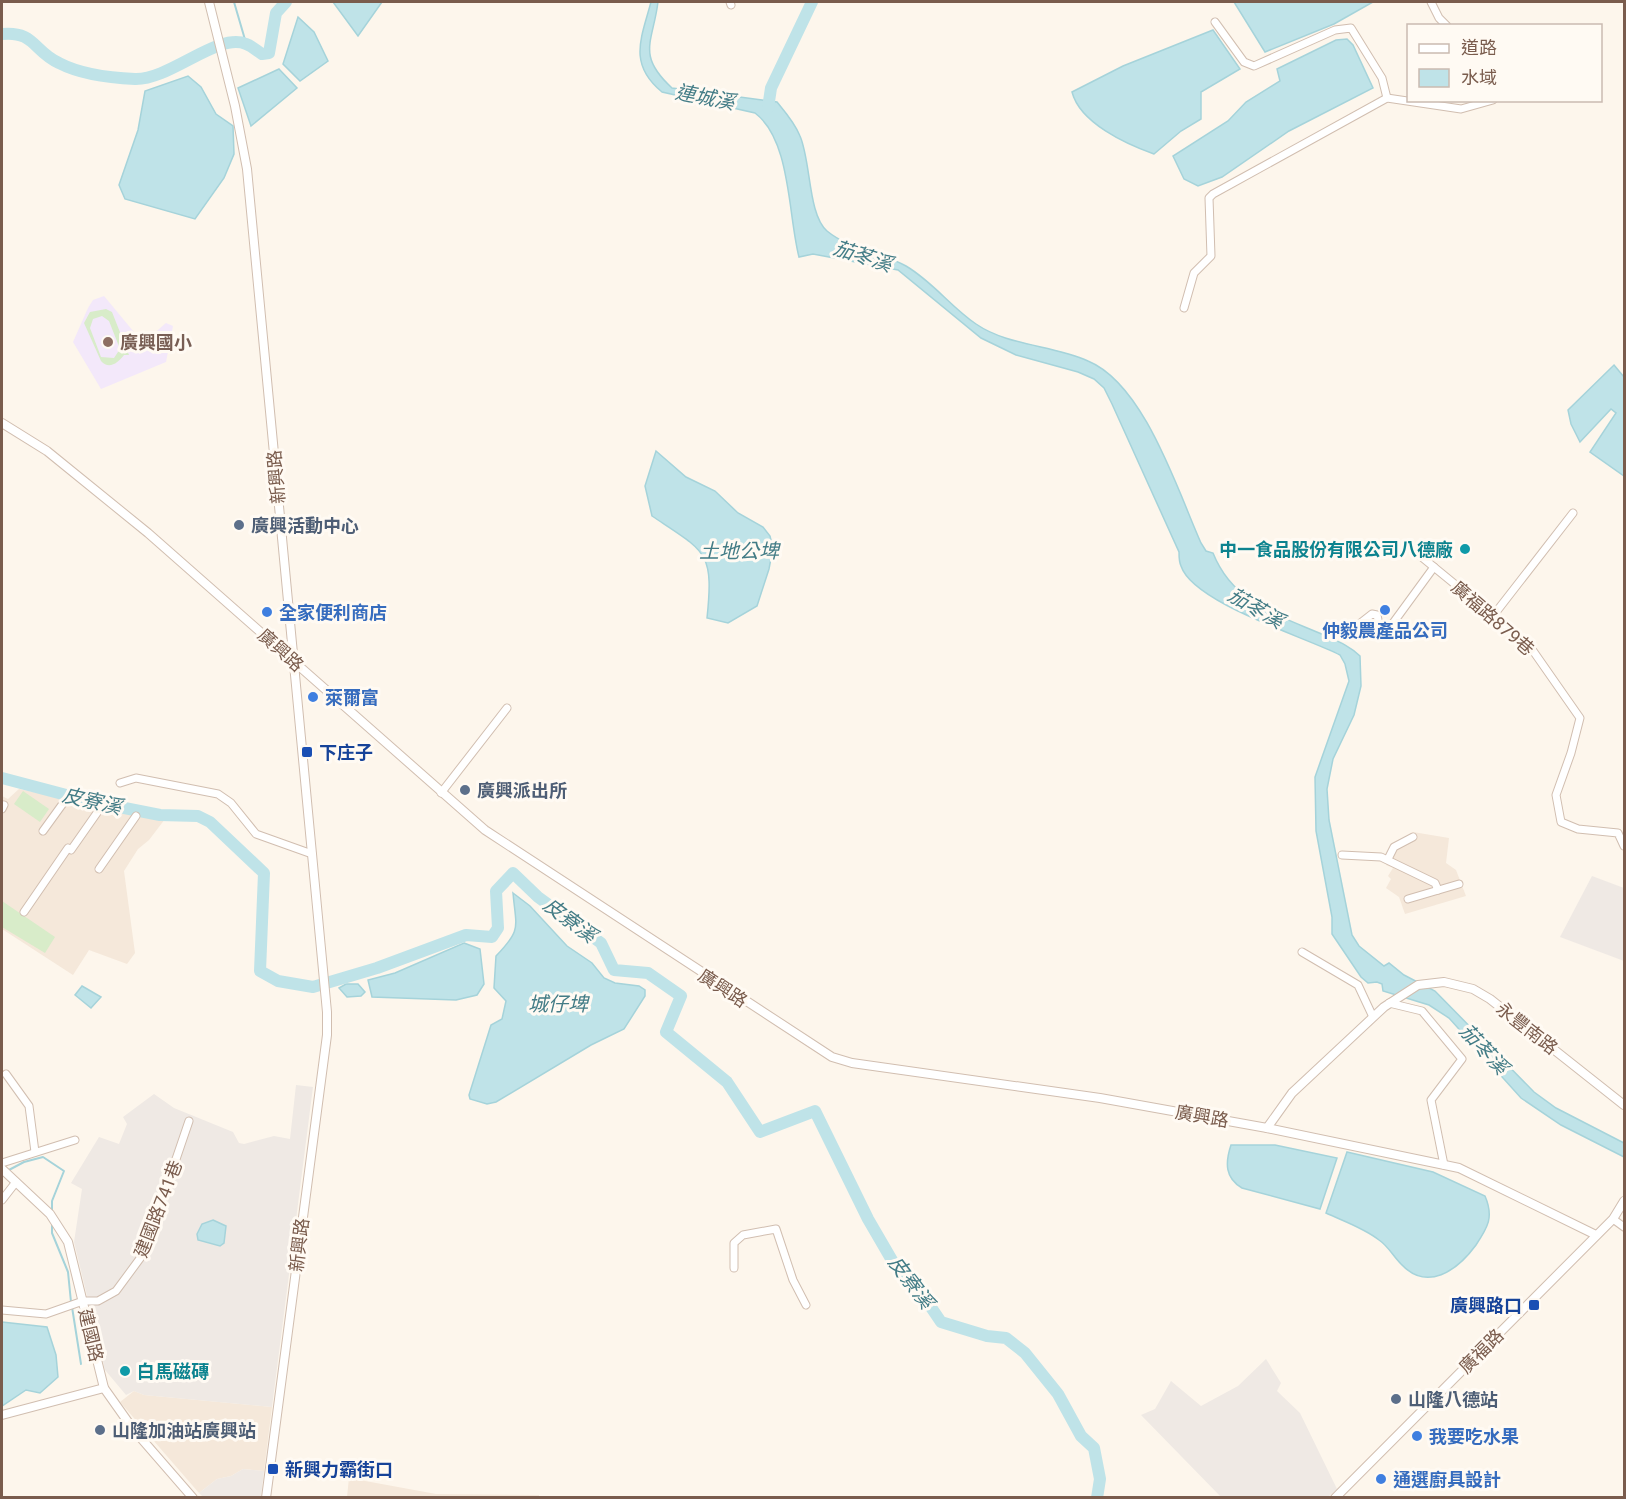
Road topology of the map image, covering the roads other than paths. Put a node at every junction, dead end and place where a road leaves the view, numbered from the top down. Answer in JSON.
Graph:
{"nodes":[{"id":1,"x":209,"y":2,"type":"edge"},
{"id":2,"x":1431,"y":2,"type":"edge"},
{"id":3,"x":1215,"y":22,"type":"dead end"},
{"id":4,"x":1445,"y":24,"type":"edge"},
{"id":5,"x":1387,"y":98,"type":"junction"},
{"id":6,"x":1407,"y":101,"type":"edge"},
{"id":7,"x":1414,"y":102,"type":"edge"},
{"id":8,"x":1486,"y":102,"type":"edge"},
{"id":9,"x":1185,"y":308,"type":"dead end"},
{"id":10,"x":2,"y":423,"type":"edge"},
{"id":11,"x":1573,"y":513,"type":"dead end"},
{"id":12,"x":1418,"y":554,"type":"dead end"},
{"id":13,"x":1434,"y":567,"type":"junction"},
{"id":14,"x":1493,"y":616,"type":"junction"},
{"id":15,"x":1349,"y":632,"type":"dead end"},
{"id":16,"x":294,"y":662,"type":"junction"},
{"id":17,"x":507,"y":708,"type":"dead end"},
{"id":18,"x":120,"y":783,"type":"dead end"},
{"id":19,"x":441,"y":793,"type":"junction"},
{"id":20,"x":64,"y":802,"type":"dead end"},
{"id":21,"x":99,"y":810,"type":"dead end"},
{"id":22,"x":136,"y":816,"type":"dead end"},
{"id":23,"x":43,"y":831,"type":"dead end"},
{"id":24,"x":1413,"y":837,"type":"dead end"},
{"id":25,"x":1624,"y":846,"type":"edge"},
{"id":26,"x":312,"y":854,"type":"junction"},
{"id":27,"x":1342,"y":855,"type":"dead end"},
{"id":28,"x":1388,"y":859,"type":"junction"},
{"id":29,"x":99,"y":869,"type":"dead end"},
{"id":30,"x":1459,"y":884,"type":"dead end"},
{"id":31,"x":1438,"y":890,"type":"junction"},
{"id":32,"x":1408,"y":899,"type":"dead end"},
{"id":33,"x":24,"y":912,"type":"dead end"},
{"id":34,"x":1302,"y":952,"type":"dead end"},
{"id":35,"x":1389,"y":1003,"type":"junction"},
{"id":36,"x":1373,"y":1017,"type":"junction"},
{"id":37,"x":6,"y":1074,"type":"dead end"},
{"id":38,"x":1624,"y":1105,"type":"edge"},
{"id":39,"x":189,"y":1121,"type":"dead end"},
{"id":40,"x":1267,"y":1128,"type":"junction"},
{"id":41,"x":75,"y":1140,"type":"dead end"},
{"id":42,"x":35,"y":1152,"type":"junction"},
{"id":43,"x":2,"y":1163,"type":"edge"},
{"id":44,"x":1444,"y":1165,"type":"junction"},
{"id":45,"x":4,"y":1171,"type":"edge"},
{"id":46,"x":16,"y":1182,"type":"junction"},
{"id":47,"x":2,"y":1200,"type":"edge"},
{"id":48,"x":1624,"y":1201,"type":"edge"},
{"id":49,"x":1613,"y":1219,"type":"junction"},
{"id":50,"x":1624,"y":1227,"type":"edge"},
{"id":51,"x":1596,"y":1235,"type":"junction"},
{"id":52,"x":734,"y":1268,"type":"dead end"},
{"id":53,"x":83,"y":1301,"type":"junction"},
{"id":54,"x":806,"y":1305,"type":"dead end"},
{"id":55,"x":2,"y":1310,"type":"edge"},
{"id":56,"x":104,"y":1388,"type":"junction"},
{"id":57,"x":2,"y":1415,"type":"edge"},
{"id":58,"x":193,"y":1497,"type":"edge"},
{"id":59,"x":266,"y":1497,"type":"edge"},
{"id":60,"x":1335,"y":1497,"type":"edge"}],
"edges":[{"from":1,"to":16,"type":"street","name":"新興路"},
{"from":2,"to":4,"type":"street"},
{"from":3,"to":5,"type":"street"},
{"from":5,"to":6,"type":"street"},
{"from":5,"to":9,"type":"street"},
{"from":7,"to":8,"type":"street"},
{"from":10,"to":16,"type":"street","name":"廣興路"},
{"from":11,"to":14,"type":"street"},
{"from":12,"to":13,"type":"street","name":"廣福路879巷"},
{"from":13,"to":14,"type":"street","name":"廣福路879巷"},
{"from":13,"to":15,"type":"street"},
{"from":14,"to":25,"type":"street","name":"廣福路879巷"},
{"from":16,"to":19,"type":"street","name":"廣興路"},
{"from":16,"to":26,"type":"street","name":"新興路"},
{"from":17,"to":19,"type":"street"},
{"from":18,"to":26,"type":"street"},
{"from":19,"to":40,"type":"street","name":"廣興路"},
{"from":20,"to":23,"type":"street"},
{"from":21,"to":33,"type":"street"},
{"from":22,"to":29,"type":"street"},
{"from":24,"to":28,"type":"street"},
{"from":26,"to":59,"type":"street","name":"新興路"},
{"from":27,"to":28,"type":"street"},
{"from":28,"to":31,"type":"street"},
{"from":30,"to":31,"type":"street"},
{"from":31,"to":32,"type":"street"},
{"from":34,"to":36,"type":"street"},
{"from":35,"to":36,"type":"street"},
{"from":35,"to":38,"type":"street","name":"永豐南路"},
{"from":35,"to":44,"type":"street"},
{"from":36,"to":40,"type":"street"},
{"from":37,"to":42,"type":"street"},
{"from":39,"to":53,"type":"street","name":"建國路741巷"},
{"from":40,"to":44,"type":"street","name":"廣興路"},
{"from":41,"to":42,"type":"street"},
{"from":42,"to":43,"type":"street"},
{"from":44,"to":51,"type":"street","name":"廣興路"},
{"from":45,"to":46,"type":"street","name":"建國路"},
{"from":46,"to":47,"type":"street"},
{"from":46,"to":53,"type":"street","name":"建國路"},
{"from":48,"to":49,"type":"street","name":"廣福路"},
{"from":49,"to":50,"type":"street"},
{"from":49,"to":51,"type":"street","name":"廣福路"},
{"from":51,"to":60,"type":"street","name":"廣福路"},
{"from":52,"to":54,"type":"street"},
{"from":53,"to":55,"type":"street","name":"建國路741巷"},
{"from":53,"to":56,"type":"street","name":"建國路"},
{"from":56,"to":57,"type":"street"},
{"from":56,"to":58,"type":"street","name":"建國路"}]}
